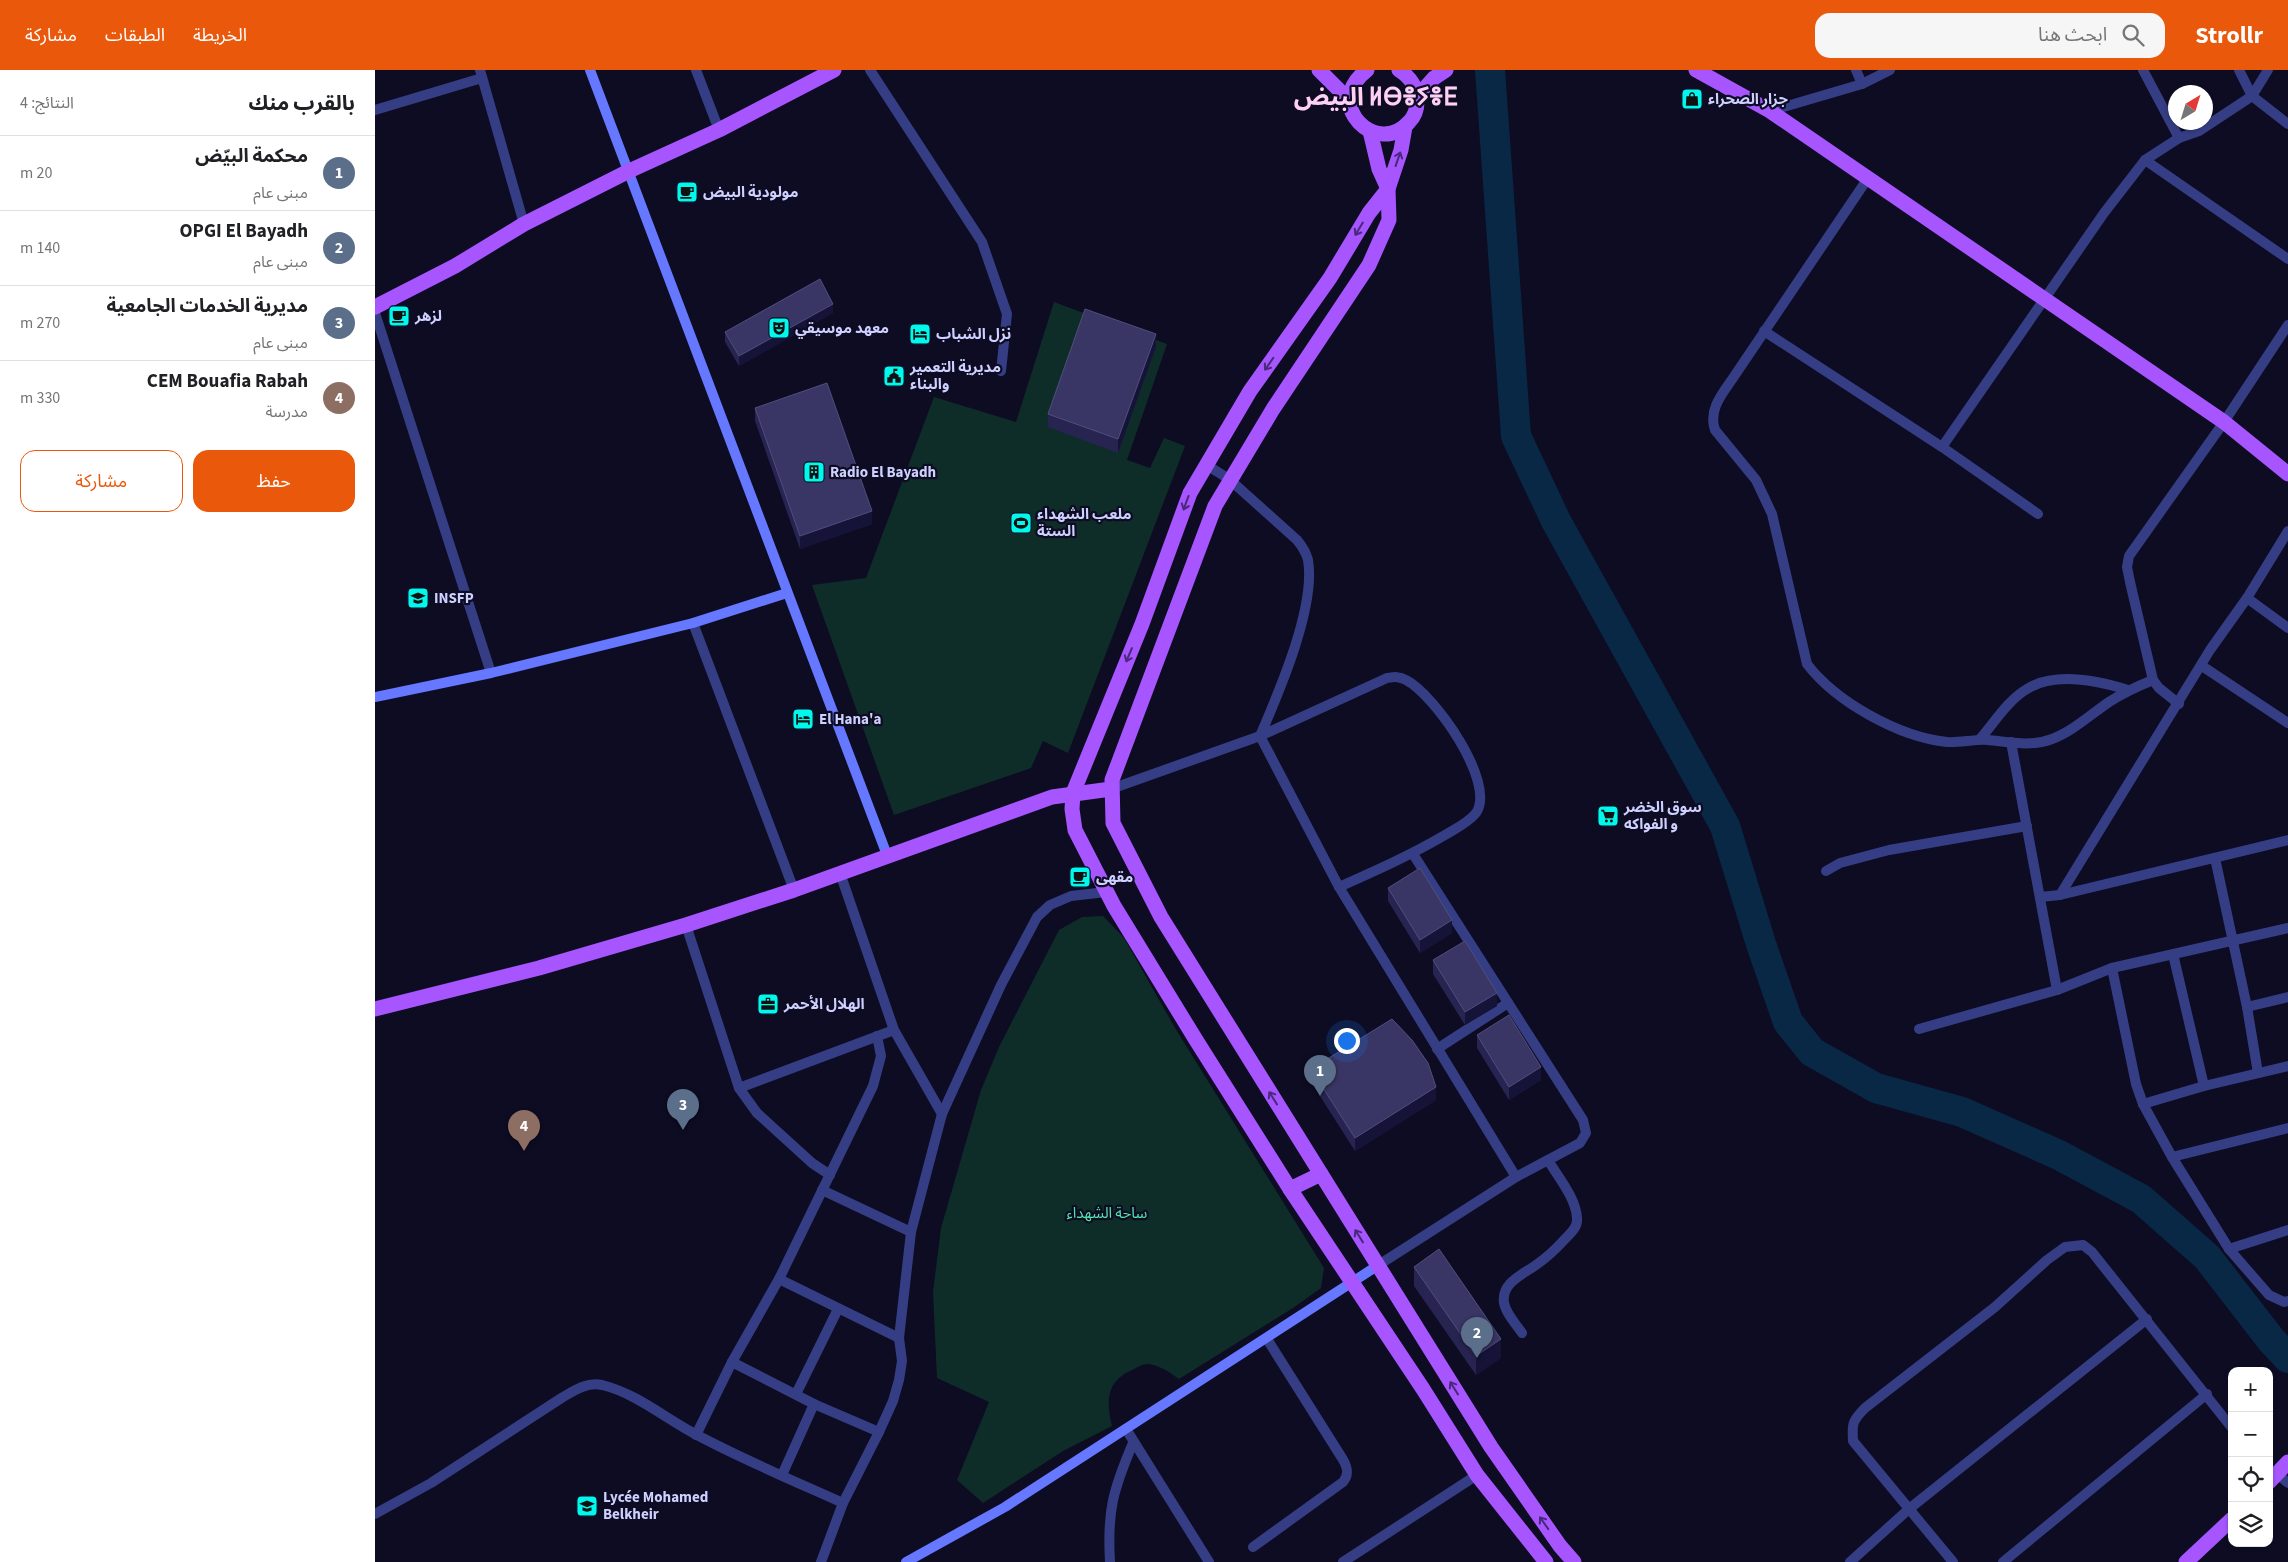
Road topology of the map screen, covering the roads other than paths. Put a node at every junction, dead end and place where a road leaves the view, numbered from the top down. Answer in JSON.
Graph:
{"nodes":[{"id":1,"x":590,"y":70,"type":"edge"},
{"id":2,"x":696,"y":70,"type":"edge"},
{"id":3,"x":834,"y":70,"type":"edge"},
{"id":4,"x":871,"y":70,"type":"edge"},
{"id":5,"x":1319,"y":70,"type":"edge"},
{"id":6,"x":1399,"y":70,"type":"edge"},
{"id":7,"x":1446,"y":70,"type":"edge"},
{"id":8,"x":1696,"y":70,"type":"edge"},
{"id":9,"x":1856,"y":70,"type":"edge"},
{"id":10,"x":1890,"y":70,"type":"edge"},
{"id":11,"x":2143,"y":70,"type":"edge"},
{"id":12,"x":2239,"y":70,"type":"edge"},
{"id":13,"x":2268,"y":70,"type":"edge"},
{"id":14,"x":1359,"y":72,"type":"edge"},
{"id":15,"x":481,"y":74,"type":"edge"},
{"id":16,"x":1862,"y":84,"type":"junction"},
{"id":17,"x":2252,"y":96,"type":"junction"},
{"id":18,"x":1417,"y":97,"type":"junction"},
{"id":19,"x":1349,"y":100,"type":"junction"},
{"id":20,"x":375,"y":110,"type":"edge"},
{"id":21,"x":1770,"y":111,"type":"junction"},
{"id":22,"x":2288,"y":124,"type":"edge"},
{"id":23,"x":1405,"y":127,"type":"junction"},
{"id":24,"x":719,"y":130,"type":"junction"},
{"id":25,"x":1370,"y":131,"type":"junction"},
{"id":26,"x":2179,"y":138,"type":"junction"},
{"id":27,"x":2145,"y":160,"type":"junction"},
{"id":28,"x":629,"y":171,"type":"junction"},
{"id":29,"x":1868,"y":178,"type":"junction"},
{"id":30,"x":1388,"y":189,"type":"junction"},
{"id":31,"x":525,"y":224,"type":"junction"},
{"id":32,"x":2288,"y":259,"type":"edge"},
{"id":33,"x":2044,"y":300,"type":"junction"},
{"id":34,"x":375,"y":307,"type":"edge"},
{"id":35,"x":375,"y":313,"type":"edge"},
{"id":36,"x":2288,"y":325,"type":"edge"},
{"id":37,"x":1764,"y":331,"type":"junction"},
{"id":38,"x":1001,"y":371,"type":"dead end"},
{"id":39,"x":2224,"y":422,"type":"junction"},
{"id":40,"x":1942,"y":447,"type":"junction"},
{"id":41,"x":1205,"y":464,"type":"junction"},
{"id":42,"x":2288,"y":474,"type":"edge"},
{"id":43,"x":1229,"y":479,"type":"junction"},
{"id":44,"x":2038,"y":514,"type":"dead end"},
{"id":45,"x":2288,"y":531,"type":"edge"},
{"id":46,"x":787,"y":593,"type":"junction"},
{"id":47,"x":2247,"y":598,"type":"junction"},
{"id":48,"x":693,"y":624,"type":"junction"},
{"id":49,"x":2288,"y":628,"type":"edge"},
{"id":50,"x":2202,"y":666,"type":"junction"},
{"id":51,"x":491,"y":673,"type":"junction"},
{"id":52,"x":2153,"y":680,"type":"junction"},
{"id":53,"x":2128,"y":690,"type":"junction"},
{"id":54,"x":375,"y":697,"type":"edge"},
{"id":55,"x":2179,"y":704,"type":"junction"},
{"id":56,"x":2288,"y":723,"type":"edge"},
{"id":57,"x":1260,"y":736,"type":"junction"},
{"id":58,"x":1979,"y":739,"type":"junction"},
{"id":59,"x":2011,"y":742,"type":"junction"},
{"id":60,"x":1111,"y":789,"type":"junction"},
{"id":61,"x":1073,"y":792,"type":"junction"},
{"id":62,"x":2027,"y":826,"type":"junction"},
{"id":63,"x":2288,"y":840,"type":"edge"},
{"id":64,"x":1413,"y":854,"type":"junction"},
{"id":65,"x":887,"y":855,"type":"junction"},
{"id":66,"x":2215,"y":858,"type":"junction"},
{"id":67,"x":1826,"y":871,"type":"dead end"},
{"id":68,"x":840,"y":873,"type":"junction"},
{"id":69,"x":1339,"y":887,"type":"junction"},
{"id":70,"x":794,"y":890,"type":"junction"},
{"id":71,"x":1106,"y":892,"type":"junction"},
{"id":72,"x":2060,"y":895,"type":"junction"},
{"id":73,"x":2040,"y":898,"type":"junction"},
{"id":74,"x":686,"y":925,"type":"junction"},
{"id":75,"x":2288,"y":928,"type":"edge"},
{"id":76,"x":2231,"y":941,"type":"junction"},
{"id":77,"x":2173,"y":954,"type":"junction"},
{"id":78,"x":2112,"y":968,"type":"junction"},
{"id":79,"x":2057,"y":990,"type":"junction"},
{"id":80,"x":2288,"y":997,"type":"edge"},
{"id":81,"x":1508,"y":1003,"type":"junction"},
{"id":82,"x":2247,"y":1007,"type":"junction"},
{"id":83,"x":375,"y":1009,"type":"edge"},
{"id":84,"x":1919,"y":1029,"type":"dead end"},
{"id":85,"x":894,"y":1030,"type":"junction"},
{"id":86,"x":877,"y":1036,"type":"junction"},
{"id":87,"x":1437,"y":1049,"type":"junction"},
{"id":88,"x":2288,"y":1066,"type":"edge"},
{"id":89,"x":2258,"y":1073,"type":"junction"},
{"id":90,"x":2204,"y":1086,"type":"junction"},
{"id":91,"x":739,"y":1088,"type":"junction"},
{"id":92,"x":2143,"y":1104,"type":"junction"},
{"id":93,"x":942,"y":1114,"type":"junction"},
{"id":94,"x":2288,"y":1128,"type":"edge"},
{"id":95,"x":2172,"y":1157,"type":"junction"},
{"id":96,"x":1548,"y":1160,"type":"junction"},
{"id":97,"x":1321,"y":1174,"type":"junction"},
{"id":98,"x":830,"y":1175,"type":"junction"},
{"id":99,"x":1515,"y":1177,"type":"junction"},
{"id":100,"x":1290,"y":1189,"type":"junction"},
{"id":101,"x":822,"y":1190,"type":"junction"},
{"id":102,"x":2288,"y":1230,"type":"edge"},
{"id":103,"x":911,"y":1232,"type":"junction"},
{"id":104,"x":2229,"y":1248,"type":"junction"},
{"id":105,"x":1377,"y":1266,"type":"junction"},
{"id":106,"x":779,"y":1279,"type":"junction"},
{"id":107,"x":1354,"y":1283,"type":"junction"},
{"id":108,"x":2288,"y":1301,"type":"edge"},
{"id":109,"x":838,"y":1309,"type":"junction"},
{"id":110,"x":2147,"y":1319,"type":"junction"},
{"id":111,"x":1522,"y":1333,"type":"dead end"},
{"id":112,"x":899,"y":1338,"type":"junction"},
{"id":113,"x":1267,"y":1339,"type":"junction"},
{"id":114,"x":732,"y":1362,"type":"junction"},
{"id":115,"x":796,"y":1394,"type":"junction"},
{"id":116,"x":2207,"y":1394,"type":"junction"},
{"id":117,"x":814,"y":1404,"type":"junction"},
{"id":118,"x":2228,"y":1423,"type":"edge"},
{"id":119,"x":1125,"y":1429,"type":"junction"},
{"id":120,"x":879,"y":1432,"type":"junction"},
{"id":121,"x":696,"y":1435,"type":"junction"},
{"id":122,"x":1133,"y":1443,"type":"junction"},
{"id":123,"x":782,"y":1475,"type":"junction"},
{"id":124,"x":1477,"y":1475,"type":"junction"},
{"id":125,"x":843,"y":1503,"type":"junction"},
{"id":126,"x":1909,"y":1509,"type":"junction"},
{"id":127,"x":375,"y":1514,"type":"edge"},
{"id":128,"x":2228,"y":1522,"type":"edge"},
{"id":129,"x":1561,"y":1546,"type":"junction"},
{"id":130,"x":1253,"y":1547,"type":"dead end"},
{"id":131,"x":822,"y":1562,"type":"edge"},
{"id":132,"x":906,"y":1562,"type":"edge"},
{"id":133,"x":1110,"y":1562,"type":"edge"},
{"id":134,"x":1209,"y":1562,"type":"edge"},
{"id":135,"x":1343,"y":1562,"type":"edge"},
{"id":136,"x":1544,"y":1562,"type":"edge"},
{"id":137,"x":1574,"y":1562,"type":"edge"},
{"id":138,"x":1850,"y":1562,"type":"edge"},
{"id":139,"x":1953,"y":1562,"type":"edge"},
{"id":140,"x":2003,"y":1562,"type":"edge"},
{"id":141,"x":2186,"y":1562,"type":"edge"}],
"edges":[{"from":1,"to":28,"type":"street"},
{"from":2,"to":24,"type":"street"},
{"from":3,"to":24,"type":"main road"},
{"from":4,"to":38,"type":"street"},
{"from":5,"to":19,"type":"main road"},
{"from":6,"to":18,"type":"main road"},
{"from":7,"to":18,"type":"main road"},
{"from":8,"to":21,"type":"main road"},
{"from":9,"to":16,"type":"street"},
{"from":10,"to":16,"type":"street"},
{"from":11,"to":26,"type":"street"},
{"from":12,"to":17,"type":"street"},
{"from":13,"to":17,"type":"street"},
{"from":14,"to":19,"type":"main road"},
{"from":15,"to":20,"type":"street"},
{"from":15,"to":31,"type":"street"},
{"from":16,"to":21,"type":"street"},
{"from":17,"to":22,"type":"street"},
{"from":17,"to":26,"type":"street"},
{"from":18,"to":23,"type":"main road"},
{"from":19,"to":25,"type":"main road"},
{"from":21,"to":29,"type":"main road"},
{"from":23,"to":25,"type":"main road"},
{"from":30,"to":23,"type":"main road","one_way":true},
{"from":24,"to":28,"type":"main road"},
{"from":25,"to":30,"type":"main road"},
{"from":26,"to":27,"type":"street"},
{"from":27,"to":32,"type":"street"},
{"from":27,"to":33,"type":"street"},
{"from":28,"to":31,"type":"main road"},
{"from":28,"to":46,"type":"street"},
{"from":29,"to":33,"type":"main road"},
{"from":29,"to":37,"type":"street"},
{"from":30,"to":41,"type":"main road","one_way":true},
{"from":30,"to":43,"type":"main road"},
{"from":31,"to":34,"type":"main road"},
{"from":33,"to":39,"type":"main road"},
{"from":33,"to":40,"type":"street"},
{"from":35,"to":51,"type":"street"},
{"from":36,"to":39,"type":"street"},
{"from":37,"to":40,"type":"street"},
{"from":37,"to":58,"type":"street"},
{"from":39,"to":42,"type":"main road"},
{"from":39,"to":52,"type":"street"},
{"from":40,"to":44,"type":"street"},
{"from":41,"to":43,"type":"street"},
{"from":41,"to":61,"type":"main road","one_way":true},
{"from":43,"to":57,"type":"street"},
{"from":43,"to":60,"type":"main road"},
{"from":45,"to":47,"type":"street"},
{"from":46,"to":48,"type":"street"},
{"from":46,"to":65,"type":"street"},
{"from":47,"to":49,"type":"street"},
{"from":47,"to":50,"type":"street"},
{"from":48,"to":51,"type":"street"},
{"from":48,"to":70,"type":"street"},
{"from":50,"to":55,"type":"street"},
{"from":50,"to":56,"type":"street"},
{"from":51,"to":54,"type":"street"},
{"from":52,"to":53,"type":"street"},
{"from":52,"to":55,"type":"street"},
{"from":53,"to":58,"type":"street"},
{"from":53,"to":59,"type":"street"},
{"from":55,"to":72,"type":"street"},
{"from":57,"to":60,"type":"street"},
{"from":57,"to":64,"type":"street"},
{"from":57,"to":69,"type":"street"},
{"from":58,"to":59,"type":"street"},
{"from":59,"to":62,"type":"street"},
{"from":60,"to":61,"type":"main road"},
{"from":97,"to":60,"type":"main road","one_way":true},
{"from":61,"to":65,"type":"main road"},
{"from":61,"to":71,"type":"main road"},
{"from":62,"to":67,"type":"street"},
{"from":62,"to":73,"type":"street"},
{"from":63,"to":66,"type":"street"},
{"from":64,"to":69,"type":"street"},
{"from":64,"to":81,"type":"street"},
{"from":65,"to":68,"type":"main road"},
{"from":66,"to":72,"type":"street"},
{"from":66,"to":76,"type":"street"},
{"from":68,"to":70,"type":"main road"},
{"from":68,"to":85,"type":"street"},
{"from":69,"to":87,"type":"street"},
{"from":70,"to":74,"type":"main road"},
{"from":71,"to":93,"type":"street"},
{"from":71,"to":100,"type":"main road"},
{"from":72,"to":73,"type":"street"},
{"from":73,"to":79,"type":"street"},
{"from":74,"to":83,"type":"main road"},
{"from":74,"to":91,"type":"street"},
{"from":75,"to":76,"type":"street"},
{"from":76,"to":77,"type":"street"},
{"from":76,"to":82,"type":"street"},
{"from":77,"to":78,"type":"street"},
{"from":77,"to":90,"type":"street"},
{"from":78,"to":79,"type":"street"},
{"from":78,"to":92,"type":"street"},
{"from":79,"to":84,"type":"street"},
{"from":80,"to":82,"type":"street"},
{"from":81,"to":87,"type":"street"},
{"from":81,"to":96,"type":"street"},
{"from":82,"to":89,"type":"street"},
{"from":85,"to":86,"type":"street"},
{"from":85,"to":93,"type":"street"},
{"from":86,"to":91,"type":"street"},
{"from":86,"to":98,"type":"street"},
{"from":87,"to":99,"type":"street"},
{"from":88,"to":89,"type":"street"},
{"from":89,"to":90,"type":"street"},
{"from":90,"to":92,"type":"street"},
{"from":91,"to":98,"type":"street"},
{"from":92,"to":95,"type":"street"},
{"from":93,"to":103,"type":"street"},
{"from":94,"to":95,"type":"street"},
{"from":95,"to":104,"type":"street"},
{"from":96,"to":99,"type":"street"},
{"from":96,"to":111,"type":"street"},
{"from":97,"to":100,"type":"main road"},
{"from":105,"to":97,"type":"main road","one_way":true},
{"from":98,"to":101,"type":"street"},
{"from":99,"to":105,"type":"street"},
{"from":100,"to":107,"type":"main road"},
{"from":101,"to":103,"type":"street"},
{"from":101,"to":106,"type":"street"},
{"from":102,"to":104,"type":"street"},
{"from":103,"to":112,"type":"street"},
{"from":104,"to":108,"type":"street"},
{"from":105,"to":107,"type":"street"},
{"from":129,"to":105,"type":"main road","one_way":true},
{"from":106,"to":109,"type":"street"},
{"from":106,"to":114,"type":"street"},
{"from":107,"to":113,"type":"street"},
{"from":107,"to":124,"type":"main road"},
{"from":109,"to":112,"type":"street"},
{"from":109,"to":115,"type":"street"},
{"from":110,"to":116,"type":"street"},
{"from":110,"to":126,"type":"street"},
{"from":110,"to":126,"type":"street"},
{"from":112,"to":120,"type":"street"},
{"from":113,"to":119,"type":"street"},
{"from":113,"to":130,"type":"street"},
{"from":114,"to":115,"type":"street"},
{"from":114,"to":121,"type":"street"},
{"from":115,"to":117,"type":"street"},
{"from":116,"to":118,"type":"street"},
{"from":116,"to":140,"type":"street"},
{"from":117,"to":120,"type":"street"},
{"from":117,"to":123,"type":"street"},
{"from":119,"to":122,"type":"street"},
{"from":119,"to":132,"type":"street"},
{"from":120,"to":125,"type":"street"},
{"from":121,"to":123,"type":"street"},
{"from":121,"to":127,"type":"street"},
{"from":122,"to":133,"type":"street"},
{"from":122,"to":134,"type":"street"},
{"from":123,"to":125,"type":"street"},
{"from":124,"to":135,"type":"street"},
{"from":124,"to":136,"type":"main road"},
{"from":125,"to":131,"type":"street"},
{"from":126,"to":138,"type":"street"},
{"from":126,"to":139,"type":"street"},
{"from":128,"to":141,"type":"main road"},
{"from":129,"to":136,"type":"street"},
{"from":129,"to":137,"type":"main road"}]}
